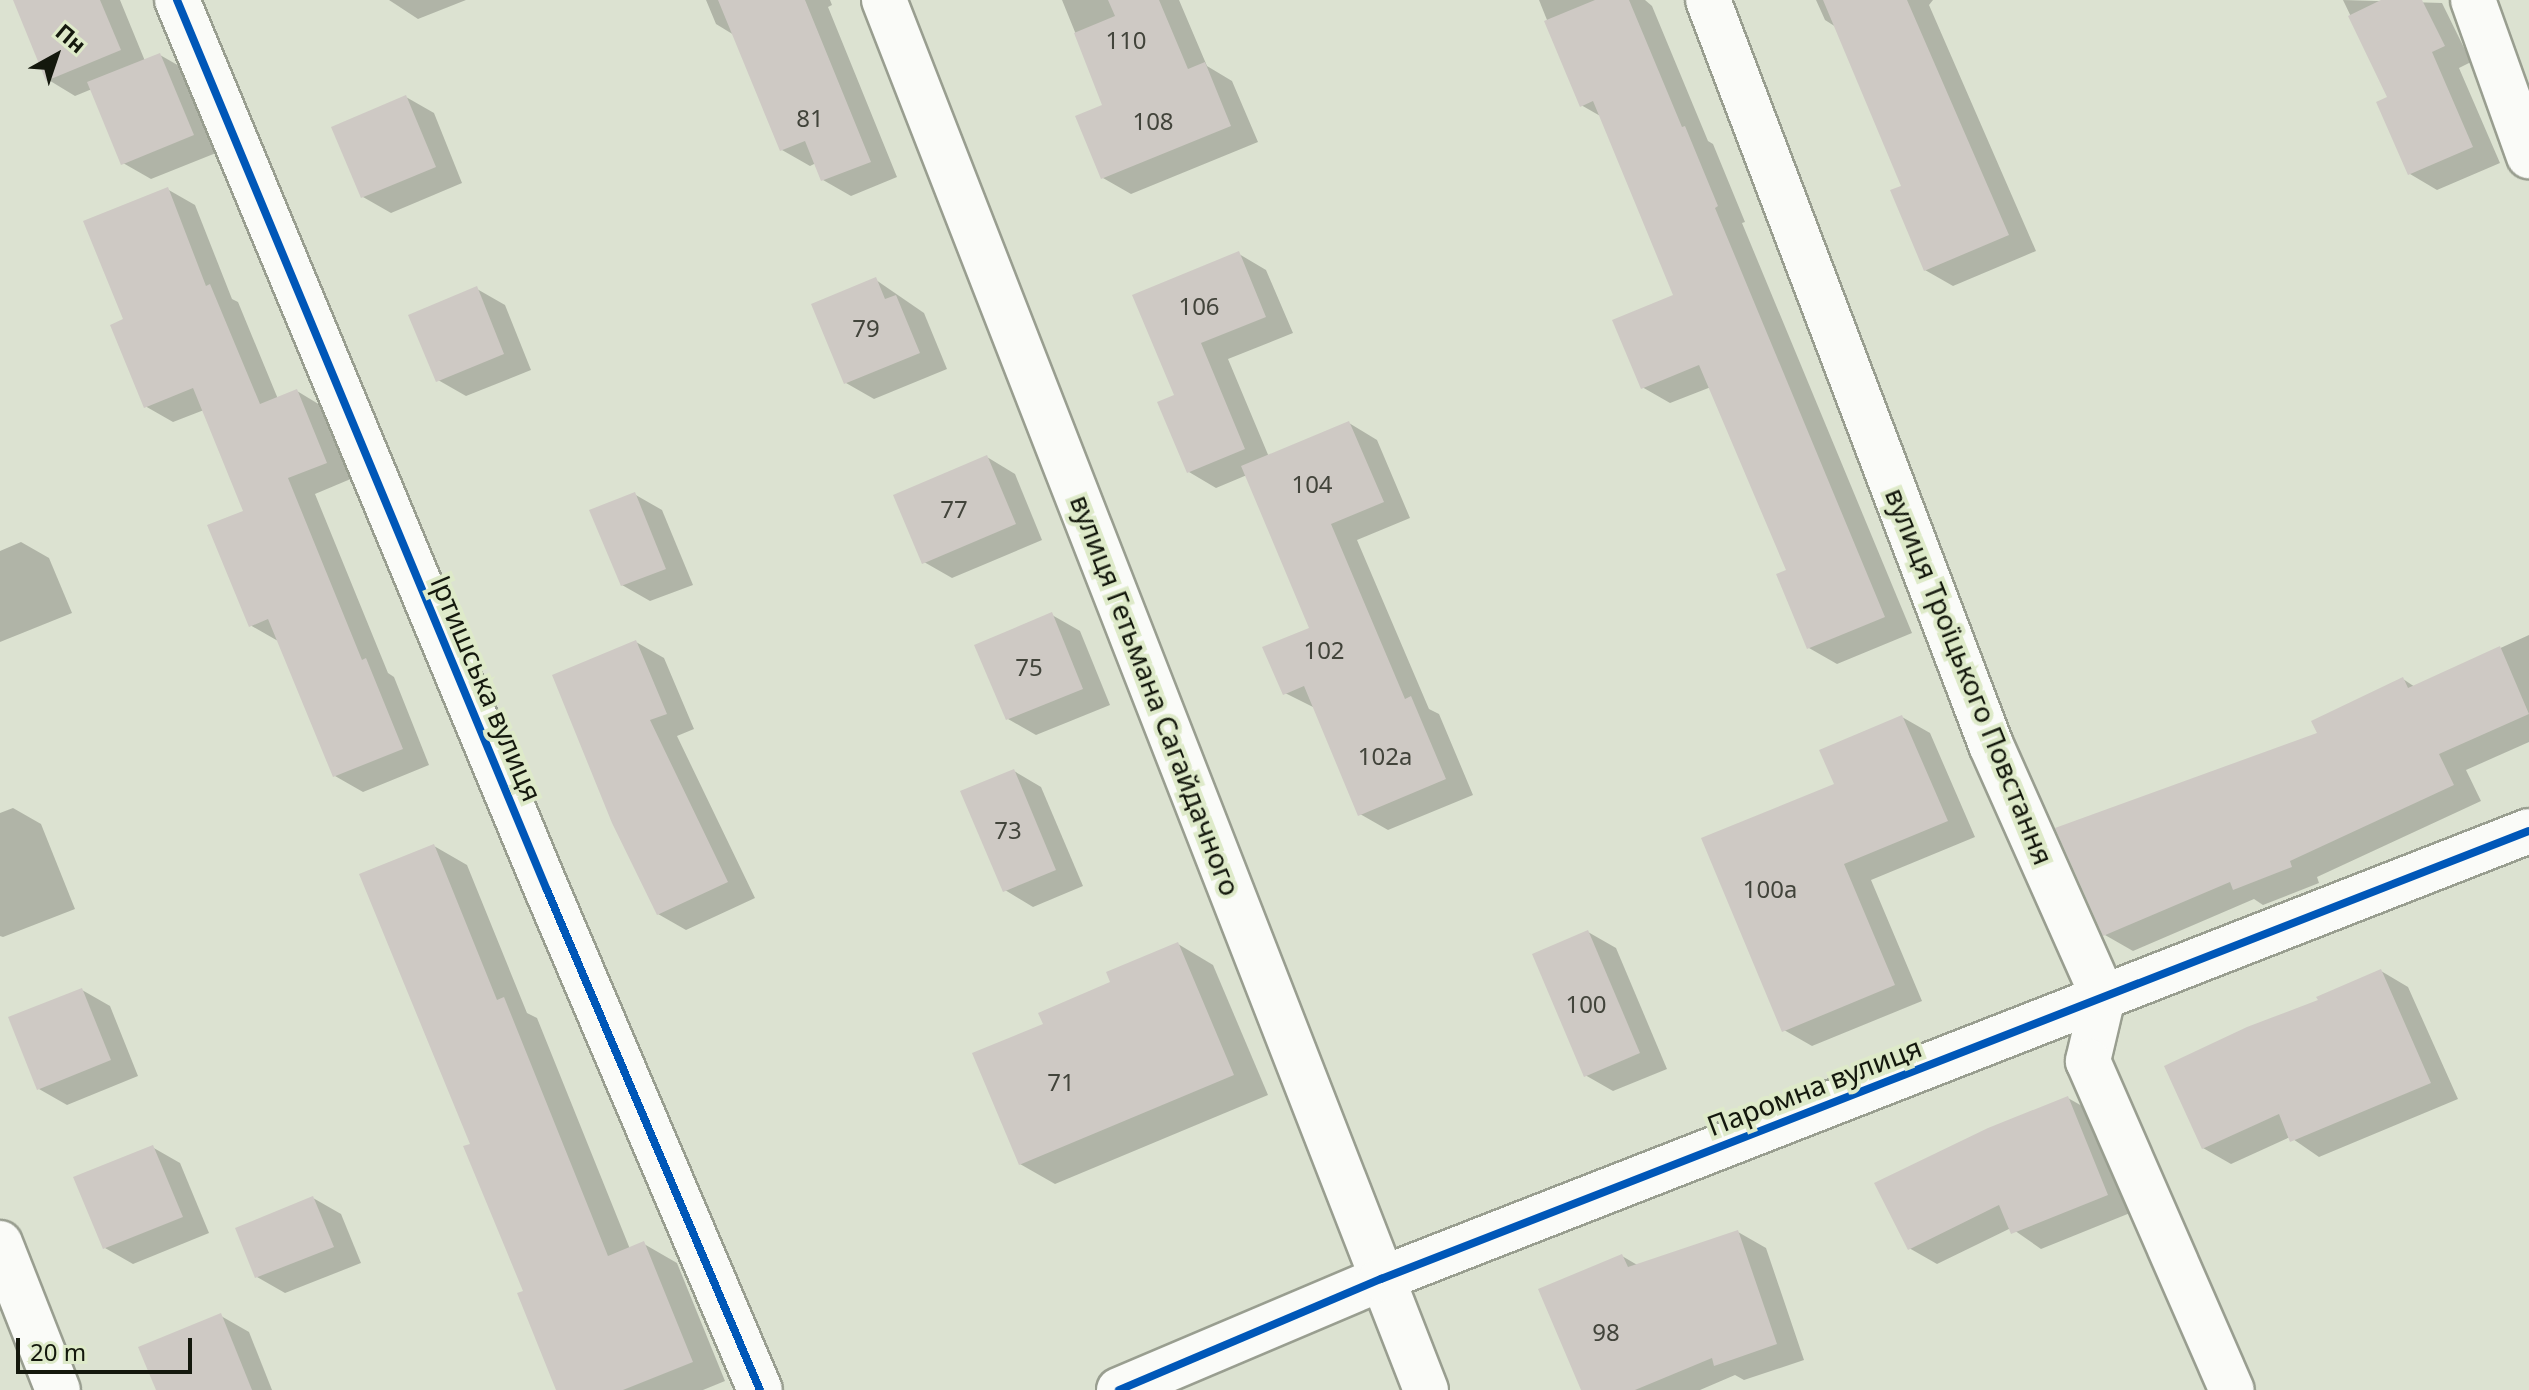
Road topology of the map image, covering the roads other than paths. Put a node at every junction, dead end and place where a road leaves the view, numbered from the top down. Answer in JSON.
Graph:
{"nodes":[{"id":1,"x":177,"y":0,"type":"edge"},
{"id":2,"x":884,"y":0,"type":"edge"},
{"id":3,"x":1708,"y":0,"type":"edge"},
{"id":4,"x":2473,"y":0,"type":"edge"},
{"id":5,"x":2529,"y":156,"type":"edge"},
{"id":6,"x":2529,"y":831,"type":"edge"},
{"id":7,"x":2103,"y":997,"type":"junction"},
{"id":8,"x":0,"y":1243,"type":"edge"},
{"id":9,"x":1381,"y":1279,"type":"junction"},
{"id":10,"x":58,"y":1390,"type":"edge"},
{"id":11,"x":760,"y":1390,"type":"edge"},
{"id":12,"x":1119,"y":1390,"type":"edge"},
{"id":13,"x":1426,"y":1390,"type":"edge"},
{"id":14,"x":2232,"y":1390,"type":"edge"}],
"edges":[{"from":1,"to":11,"type":"street","name":"Іртишська вулиця"},
{"from":2,"to":9,"type":"street","name":"вулиця Гетьмана Сагайдачного"},
{"from":3,"to":7,"type":"street","name":"вулиця Троїцького Повстання"},
{"from":4,"to":5,"type":"street"},
{"from":6,"to":7,"type":"street","name":"Паромна вулиця"},
{"from":7,"to":9,"type":"street","name":"Паромна вулиця"},
{"from":7,"to":14,"type":"street"},
{"from":8,"to":10,"type":"street"},
{"from":9,"to":12,"type":"street","name":"Паромна вулиця"},
{"from":9,"to":13,"type":"street","name":"вулиця Гетьмана Сагайдачного"}]}
